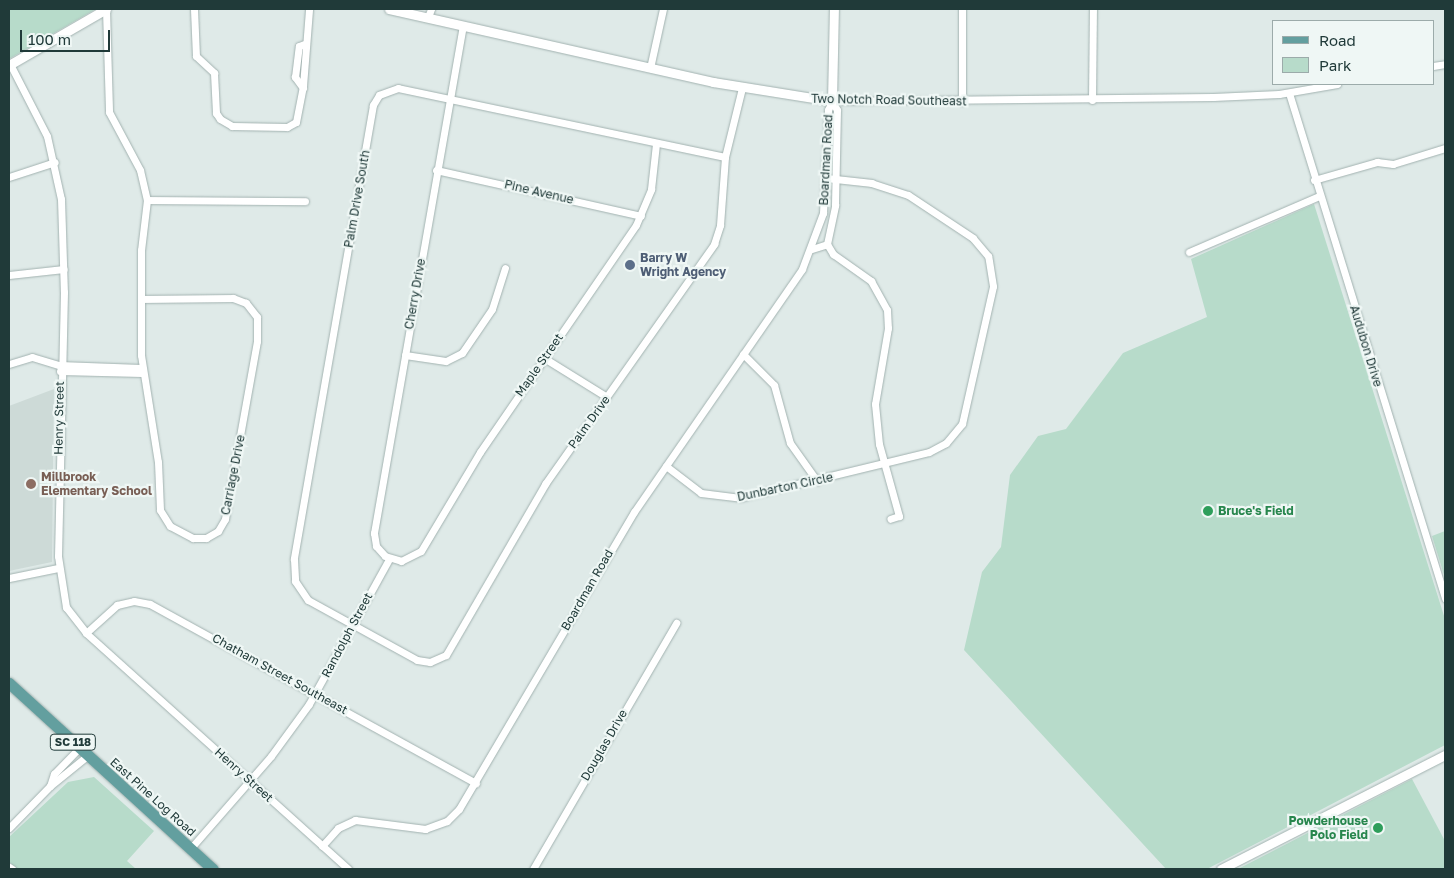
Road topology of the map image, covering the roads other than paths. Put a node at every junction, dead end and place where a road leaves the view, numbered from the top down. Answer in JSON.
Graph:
{"nodes":[{"id":1,"x":106,"y":9,"type":"edge"},
{"id":2,"x":194,"y":9,"type":"edge"},
{"id":3,"x":309,"y":9,"type":"edge"},
{"id":4,"x":389,"y":9,"type":"edge"},
{"id":5,"x":663,"y":9,"type":"edge"},
{"id":6,"x":834,"y":9,"type":"edge"},
{"id":7,"x":962,"y":9,"type":"edge"},
{"id":8,"x":1093,"y":9,"type":"edge"},
{"id":9,"x":430,"y":13,"type":"edge"},
{"id":10,"x":463,"y":25,"type":"junction"},
{"id":11,"x":10,"y":65,"type":"edge"},
{"id":12,"x":650,"y":68,"type":"junction"},
{"id":13,"x":1332,"y":85,"type":"edge"},
{"id":14,"x":742,"y":88,"type":"junction"},
{"id":15,"x":1289,"y":93,"type":"junction"},
{"id":16,"x":448,"y":97,"type":"junction"},
{"id":17,"x":1092,"y":100,"type":"junction"},
{"id":18,"x":832,"y":101,"type":"junction"},
{"id":19,"x":962,"y":102,"type":"junction"},
{"id":20,"x":656,"y":144,"type":"junction"},
{"id":21,"x":1445,"y":148,"type":"edge"},
{"id":22,"x":726,"y":157,"type":"junction"},
{"id":23,"x":55,"y":162,"type":"junction"},
{"id":24,"x":436,"y":170,"type":"junction"},
{"id":25,"x":9,"y":177,"type":"edge"},
{"id":26,"x":826,"y":178,"type":"junction"},
{"id":27,"x":837,"y":180,"type":"junction"},
{"id":28,"x":1314,"y":180,"type":"junction"},
{"id":29,"x":1319,"y":196,"type":"junction"},
{"id":30,"x":146,"y":200,"type":"junction"},
{"id":31,"x":305,"y":202,"type":"dead end"},
{"id":32,"x":641,"y":216,"type":"junction"},
{"id":33,"x":826,"y":244,"type":"junction"},
{"id":34,"x":812,"y":249,"type":"junction"},
{"id":35,"x":1189,"y":252,"type":"dead end"},
{"id":36,"x":505,"y":268,"type":"dead end"},
{"id":37,"x":64,"y":269,"type":"junction"},
{"id":38,"x":9,"y":275,"type":"edge"},
{"id":39,"x":142,"y":298,"type":"junction"},
{"id":40,"x":743,"y":354,"type":"junction"},
{"id":41,"x":405,"y":355,"type":"junction"},
{"id":42,"x":544,"y":358,"type":"junction"},
{"id":43,"x":9,"y":364,"type":"edge"},
{"id":44,"x":61,"y":368,"type":"junction"},
{"id":45,"x":142,"y":370,"type":"junction"},
{"id":46,"x":607,"y":397,"type":"junction"},
{"id":47,"x":884,"y":464,"type":"junction"},
{"id":48,"x":666,"y":466,"type":"junction"},
{"id":49,"x":817,"y":481,"type":"junction"},
{"id":50,"x":890,"y":519,"type":"dead end"},
{"id":51,"x":389,"y":559,"type":"junction"},
{"id":52,"x":58,"y":568,"type":"junction"},
{"id":53,"x":9,"y":578,"type":"edge"},
{"id":54,"x":1445,"y":598,"type":"edge"},
{"id":55,"x":676,"y":623,"type":"dead end"},
{"id":56,"x":353,"y":624,"type":"junction"},
{"id":57,"x":86,"y":633,"type":"junction"},
{"id":58,"x":9,"y":683,"type":"edge"},
{"id":59,"x":315,"y":693,"type":"junction"},
{"id":60,"x":83,"y":752,"type":"junction"},
{"id":61,"x":1445,"y":755,"type":"edge"},
{"id":62,"x":249,"y":780,"type":"junction"},
{"id":63,"x":476,"y":783,"type":"junction"},
{"id":64,"x":50,"y":786,"type":"junction"},
{"id":65,"x":9,"y":828,"type":"edge"},
{"id":66,"x":322,"y":846,"type":"junction"},
{"id":67,"x":190,"y":849,"type":"junction"},
{"id":68,"x":9,"y":867,"type":"edge"},
{"id":69,"x":12,"y":869,"type":"edge"},
{"id":70,"x":212,"y":869,"type":"edge"},
{"id":71,"x":348,"y":869,"type":"edge"},
{"id":72,"x":533,"y":869,"type":"edge"},
{"id":73,"x":1221,"y":869,"type":"edge"}],
"edges":[{"from":1,"to":11,"type":"street"},
{"from":1,"to":30,"type":"street","name":"Carriage Drive"},
{"from":2,"to":3,"type":"street"},
{"from":4,"to":9,"type":"street","name":"Two Notch Road Southeast"},
{"from":5,"to":12,"type":"street"},
{"from":6,"to":18,"type":"street","name":"Boardman Road"},
{"from":7,"to":19,"type":"street"},
{"from":8,"to":17,"type":"street"},
{"from":9,"to":10,"type":"street","name":"Two Notch Road Southeast"},
{"from":10,"to":12,"type":"street","name":"Two Notch Road Southeast"},
{"from":10,"to":16,"type":"street","name":"Cherry Drive"},
{"from":11,"to":23,"type":"street","name":"Henry Street"},
{"from":12,"to":14,"type":"street","name":"Two Notch Road Southeast"},
{"from":13,"to":15,"type":"street","name":"Two Notch Road Southeast"},
{"from":14,"to":18,"type":"street","name":"Two Notch Road Southeast"},
{"from":14,"to":22,"type":"street","name":"Palm Drive"},
{"from":15,"to":17,"type":"street","name":"Two Notch Road Southeast"},
{"from":15,"to":28,"type":"street","name":"Audubon Drive"},
{"from":16,"to":20,"type":"street","name":"Palm Drive South"},
{"from":16,"to":24,"type":"street","name":"Cherry Drive"},
{"from":16,"to":56,"type":"street","name":"Palm Drive South"},
{"from":17,"to":19,"type":"street","name":"Two Notch Road Southeast"},
{"from":18,"to":19,"type":"street","name":"Two Notch Road Southeast"},
{"from":18,"to":26,"type":"street","name":"Boardman Road"},
{"from":18,"to":27,"type":"street","name":"Boardman Road"},
{"from":20,"to":22,"type":"street","name":"Palm Drive South"},
{"from":20,"to":32,"type":"street","name":"Maple Street"},
{"from":21,"to":28,"type":"street"},
{"from":22,"to":46,"type":"street","name":"Palm Drive"},
{"from":23,"to":25,"type":"street"},
{"from":23,"to":37,"type":"street","name":"Henry Street"},
{"from":24,"to":32,"type":"street","name":"Pine Avenue"},
{"from":24,"to":41,"type":"street","name":"Cherry Drive"},
{"from":26,"to":27,"type":"street","name":"Dunbarton Circle"},
{"from":26,"to":34,"type":"street","name":"Boardman Road"},
{"from":27,"to":33,"type":"street","name":"Boardman Road"},
{"from":27,"to":47,"type":"street","name":"Dunbarton Circle"},
{"from":28,"to":29,"type":"street","name":"Audubon Drive"},
{"from":29,"to":35,"type":"street"},
{"from":29,"to":54,"type":"street","name":"Audubon Drive"},
{"from":30,"to":31,"type":"street"},
{"from":30,"to":39,"type":"street","name":"Carriage Drive"},
{"from":32,"to":42,"type":"street","name":"Maple Street"},
{"from":33,"to":34,"type":"street"},
{"from":33,"to":47,"type":"street"},
{"from":34,"to":40,"type":"street","name":"Boardman Road"},
{"from":36,"to":41,"type":"street"},
{"from":37,"to":38,"type":"street"},
{"from":37,"to":44,"type":"street","name":"Henry Street"},
{"from":39,"to":45,"type":"street","name":"Carriage Drive"},
{"from":39,"to":45,"type":"street","name":"Carriage Drive"},
{"from":40,"to":48,"type":"street","name":"Boardman Road"},
{"from":40,"to":49,"type":"street"},
{"from":41,"to":51,"type":"street","name":"Cherry Drive"},
{"from":42,"to":46,"type":"street"},
{"from":42,"to":51,"type":"street","name":"Maple Street"},
{"from":43,"to":44,"type":"street"},
{"from":44,"to":45,"type":"street"},
{"from":44,"to":52,"type":"street","name":"Henry Street"},
{"from":46,"to":56,"type":"street","name":"Palm Drive"},
{"from":47,"to":49,"type":"street","name":"Dunbarton Circle"},
{"from":47,"to":50,"type":"street"},
{"from":48,"to":49,"type":"street","name":"Dunbarton Circle"},
{"from":48,"to":63,"type":"street","name":"Boardman Road"},
{"from":51,"to":56,"type":"street","name":"Randolph Street"},
{"from":52,"to":53,"type":"street"},
{"from":52,"to":57,"type":"street","name":"Henry Street"},
{"from":55,"to":72,"type":"street","name":"Douglas Drive"},
{"from":56,"to":59,"type":"street","name":"Randolph Street"},
{"from":57,"to":59,"type":"street","name":"Chatham Street Southeast"},
{"from":57,"to":62,"type":"street","name":"Henry Street"},
{"from":58,"to":60,"type":"main road","name":"East Pine Log Road","number":"SC 118"},
{"from":59,"to":62,"type":"street","name":"Randolph Street"},
{"from":59,"to":63,"type":"street","name":"Chatham Street Southeast"},
{"from":60,"to":64,"type":"street"},
{"from":60,"to":64,"type":"street"},
{"from":60,"to":67,"type":"main road","name":"East Pine Log Road","number":"SC 118"},
{"from":61,"to":73,"type":"street"},
{"from":62,"to":66,"type":"street","name":"Henry Street"},
{"from":62,"to":67,"type":"street","name":"Randolph Street"},
{"from":63,"to":66,"type":"street","name":"Boardman Road"},
{"from":64,"to":65,"type":"street"},
{"from":66,"to":71,"type":"street","name":"Henry Street"},
{"from":67,"to":70,"type":"main road","name":"East Pine Log Road","number":"SC 118"},
{"from":68,"to":69,"type":"street"}]}
